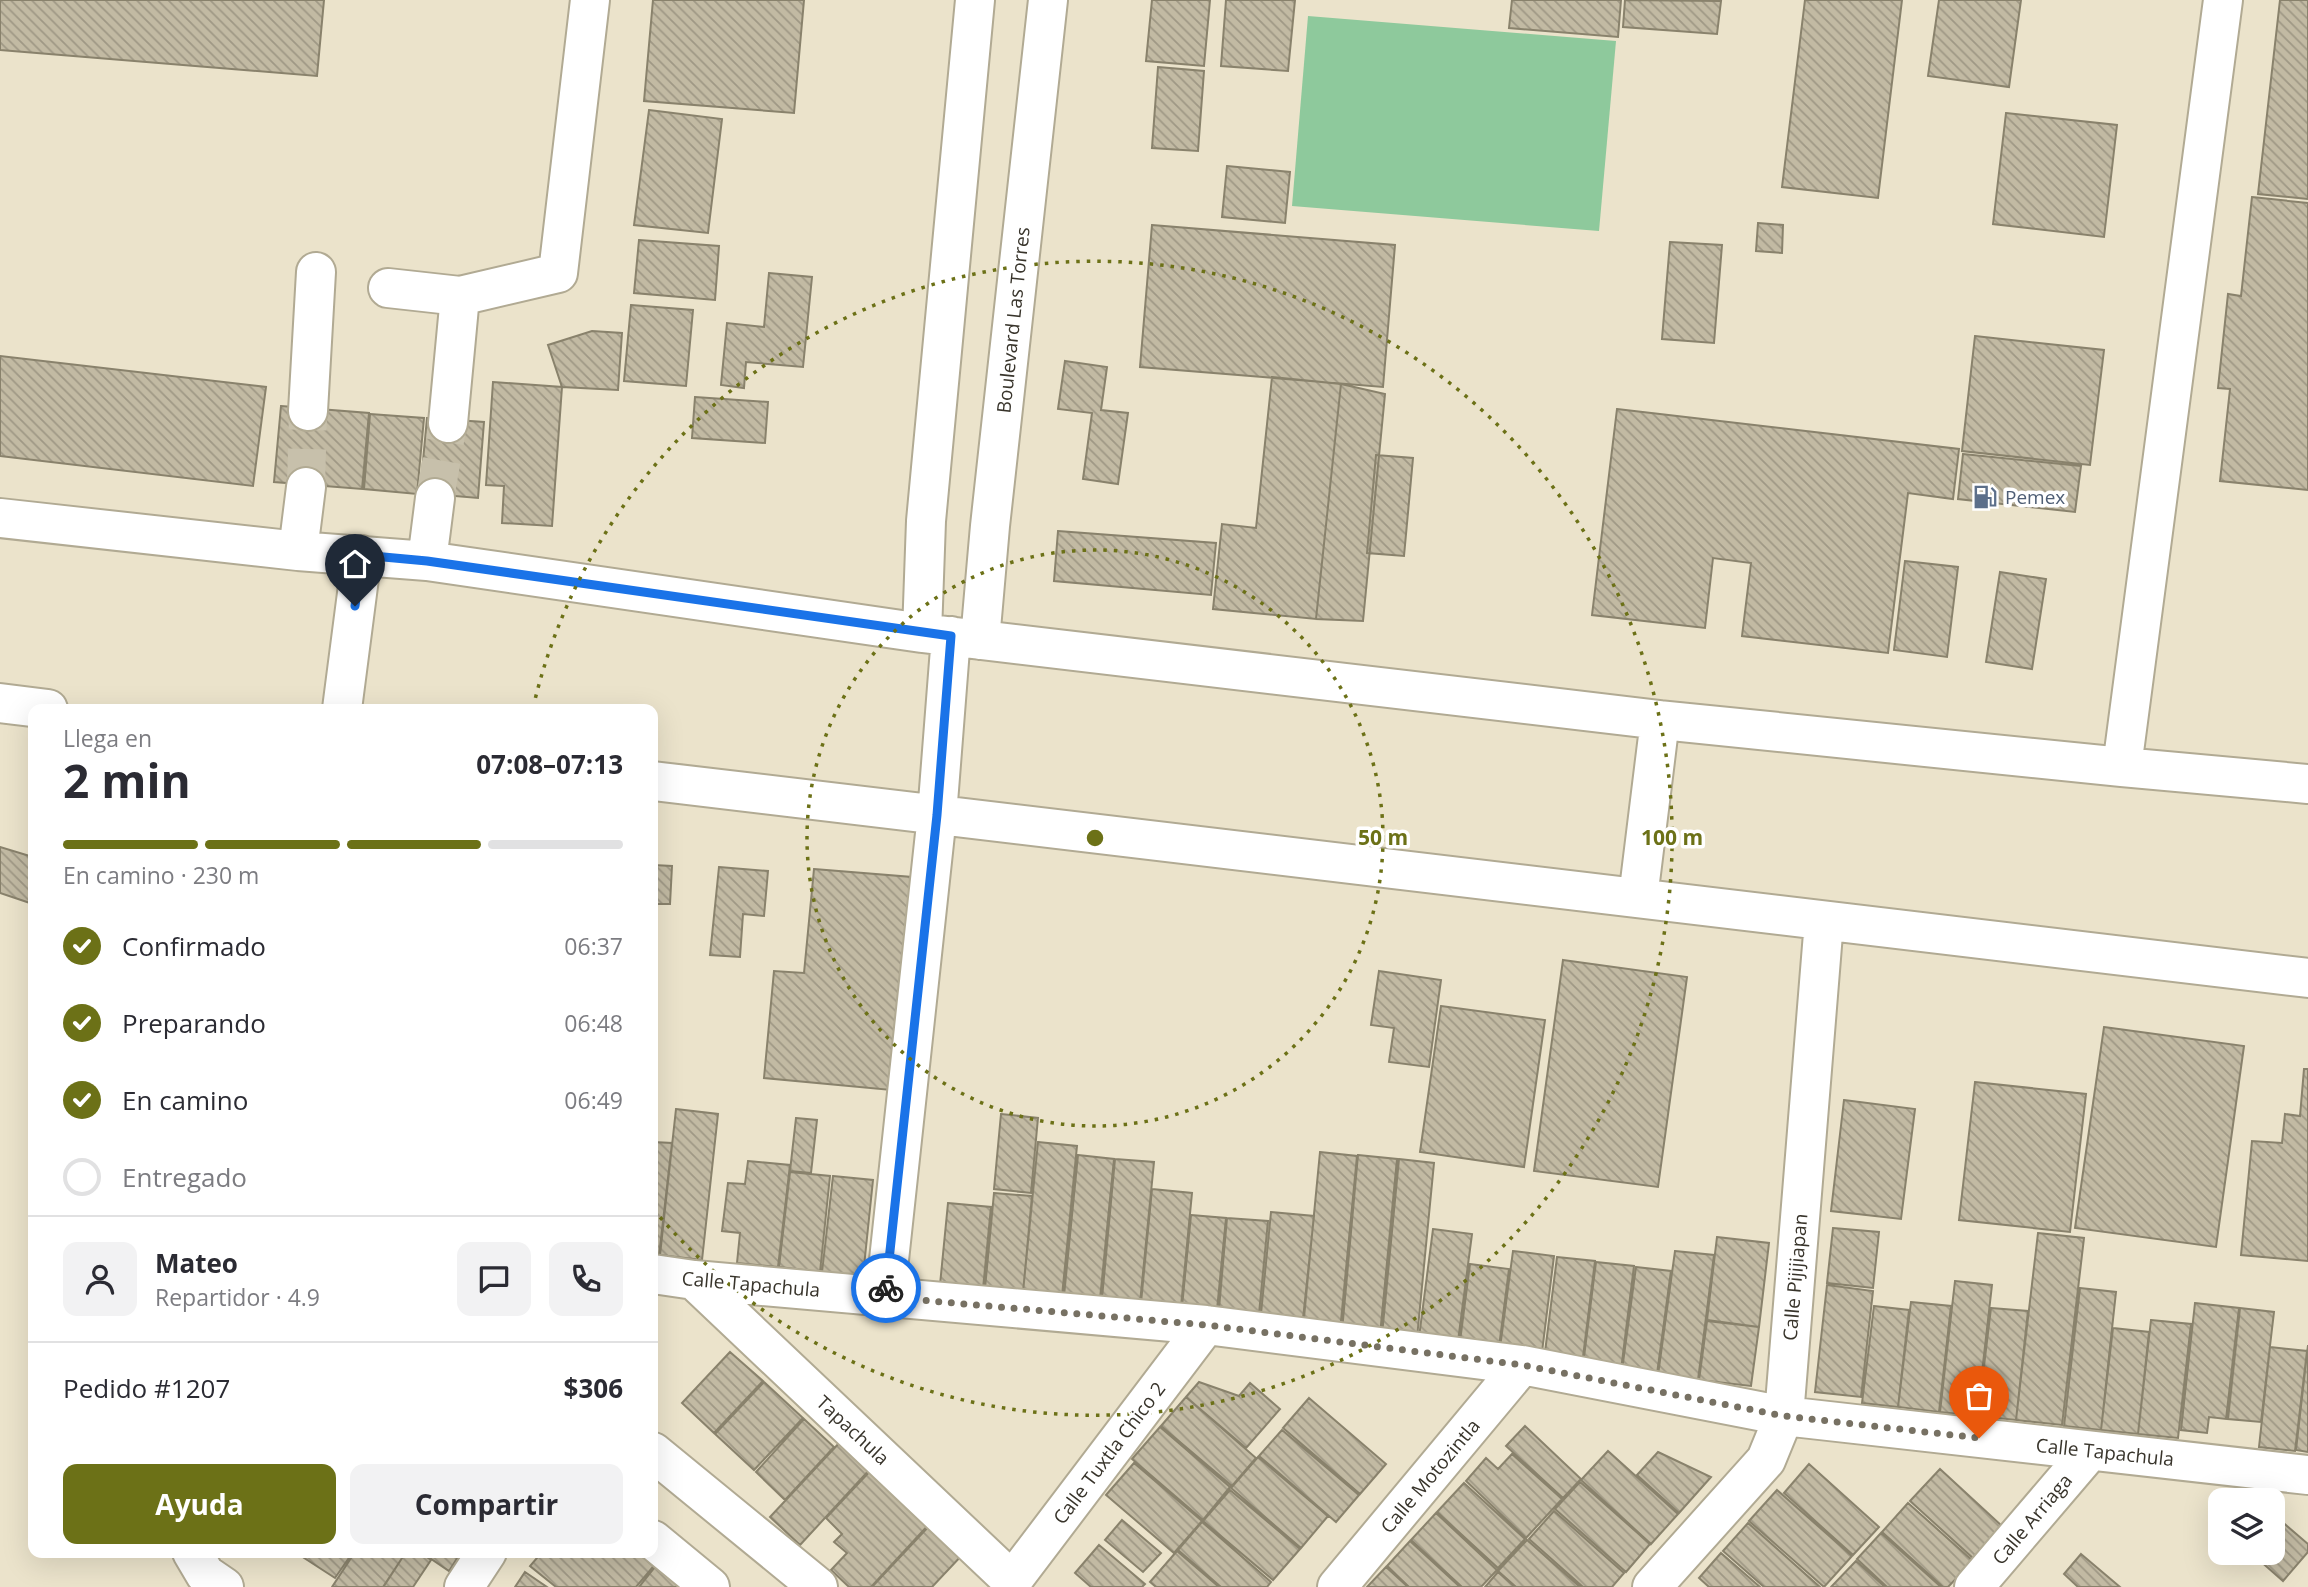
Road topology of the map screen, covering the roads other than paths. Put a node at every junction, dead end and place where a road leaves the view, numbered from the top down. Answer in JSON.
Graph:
{"nodes":[{"id":1,"x":590,"y":0,"type":"edge"},
{"id":2,"x":975,"y":0,"type":"edge"},
{"id":3,"x":1048,"y":0,"type":"edge"},
{"id":4,"x":2223,"y":0,"type":"edge"},
{"id":5,"x":316,"y":272,"type":"dead end"},
{"id":6,"x":388,"y":288,"type":"dead end"},
{"id":7,"x":460,"y":296,"type":"junction"},
{"id":8,"x":308,"y":411,"type":"tunnel mouth"},
{"id":9,"x":448,"y":423,"type":"tunnel mouth"},
{"id":10,"x":306,"y":487,"type":"tunnel mouth"},
{"id":11,"x":435,"y":498,"type":"tunnel mouth"},
{"id":12,"x":0,"y":518,"type":"edge"},
{"id":13,"x":298,"y":551,"type":"junction"},
{"id":14,"x":362,"y":555,"type":"junction"},
{"id":15,"x":427,"y":561,"type":"junction"},
{"id":16,"x":951,"y":636,"type":"junction"},
{"id":17,"x":0,"y":703,"type":"edge"},
{"id":18,"x":343,"y":704,"type":"edge"},
{"id":19,"x":28,"y":706,"type":"edge"},
{"id":20,"x":1660,"y":720,"type":"junction"},
{"id":21,"x":2122,"y":767,"type":"junction"},
{"id":22,"x":658,"y":782,"type":"edge"},
{"id":23,"x":2308,"y":783,"type":"edge"},
{"id":24,"x":937,"y":815,"type":"junction"},
{"id":25,"x":1638,"y":898,"type":"junction"},
{"id":26,"x":1824,"y":921,"type":"junction"},
{"id":27,"x":2308,"y":978,"type":"edge"},
{"id":28,"x":658,"y":1275,"type":"edge"},
{"id":29,"x":694,"y":1280,"type":"junction"},
{"id":30,"x":885,"y":1297,"type":"junction"},
{"id":31,"x":1206,"y":1325,"type":"junction"},
{"id":32,"x":1522,"y":1365,"type":"junction"},
{"id":33,"x":1784,"y":1416,"type":"junction"},
{"id":34,"x":2090,"y":1451,"type":"junction"},
{"id":35,"x":658,"y":1456,"type":"edge"},
{"id":36,"x":2308,"y":1475,"type":"edge"},
{"id":37,"x":658,"y":1544,"type":"edge"},
{"id":38,"x":483,"y":1558,"type":"edge"},
{"id":39,"x":1012,"y":1581,"type":"joint"},
{"id":40,"x":464,"y":1587,"type":"edge"},
{"id":41,"x":710,"y":1587,"type":"edge"},
{"id":42,"x":818,"y":1587,"type":"edge"},
{"id":43,"x":1337,"y":1587,"type":"edge"},
{"id":44,"x":1652,"y":1587,"type":"edge"},
{"id":45,"x":1974,"y":1587,"type":"edge"}],
"edges":[{"from":1,"to":7,"type":"street"},
{"from":2,"to":16,"type":"street","name":"Boulevard Las Torres"},
{"from":3,"to":16,"type":"street","name":"Boulevard Las Torres"},
{"from":4,"to":21,"type":"street"},
{"from":5,"to":8,"type":"street"},
{"from":6,"to":7,"type":"street"},
{"from":7,"to":9,"type":"street"},
{"from":10,"to":13,"type":"street"},
{"from":11,"to":15,"type":"street"},
{"from":12,"to":13,"type":"street"},
{"from":13,"to":14,"type":"street"},
{"from":14,"to":15,"type":"street"},
{"from":14,"to":18,"type":"street"},
{"from":15,"to":16,"type":"street"},
{"from":16,"to":20,"type":"street"},
{"from":16,"to":24,"type":"street","name":"Boulevard Las Torres"},
{"from":17,"to":19,"type":"street"},
{"from":20,"to":21,"type":"street"},
{"from":20,"to":25,"type":"street"},
{"from":21,"to":23,"type":"street"},
{"from":22,"to":24,"type":"street"},
{"from":24,"to":25,"type":"street"},
{"from":24,"to":30,"type":"street","name":"Boulevard Las Torres"},
{"from":25,"to":26,"type":"street"},
{"from":26,"to":27,"type":"street"},
{"from":26,"to":33,"type":"street","name":"Calle Pijijiapan"},
{"from":28,"to":29,"type":"street","name":"Calle Tapachula"},
{"from":29,"to":30,"type":"street","name":"Calle Tapachula"},
{"from":29,"to":39,"type":"street","name":"Tapachula"},
{"from":30,"to":31,"type":"street","name":"Calle Tapachula"},
{"from":31,"to":32,"type":"street","name":"Calle Tapachula"},
{"from":31,"to":39,"type":"street","name":"Calle Tuxtla Chico 2"},
{"from":32,"to":33,"type":"street","name":"Calle Tapachula"},
{"from":32,"to":43,"type":"street","name":"Calle Motozintla"},
{"from":33,"to":34,"type":"street","name":"Calle Tapachula"},
{"from":33,"to":44,"type":"street","name":"Calle Pijijiapan"},
{"from":34,"to":36,"type":"street","name":"Calle Tapachula"},
{"from":34,"to":45,"type":"street","name":"Calle Arriaga"},
{"from":35,"to":42,"type":"street"},
{"from":37,"to":41,"type":"street"},
{"from":38,"to":40,"type":"street"}]}
